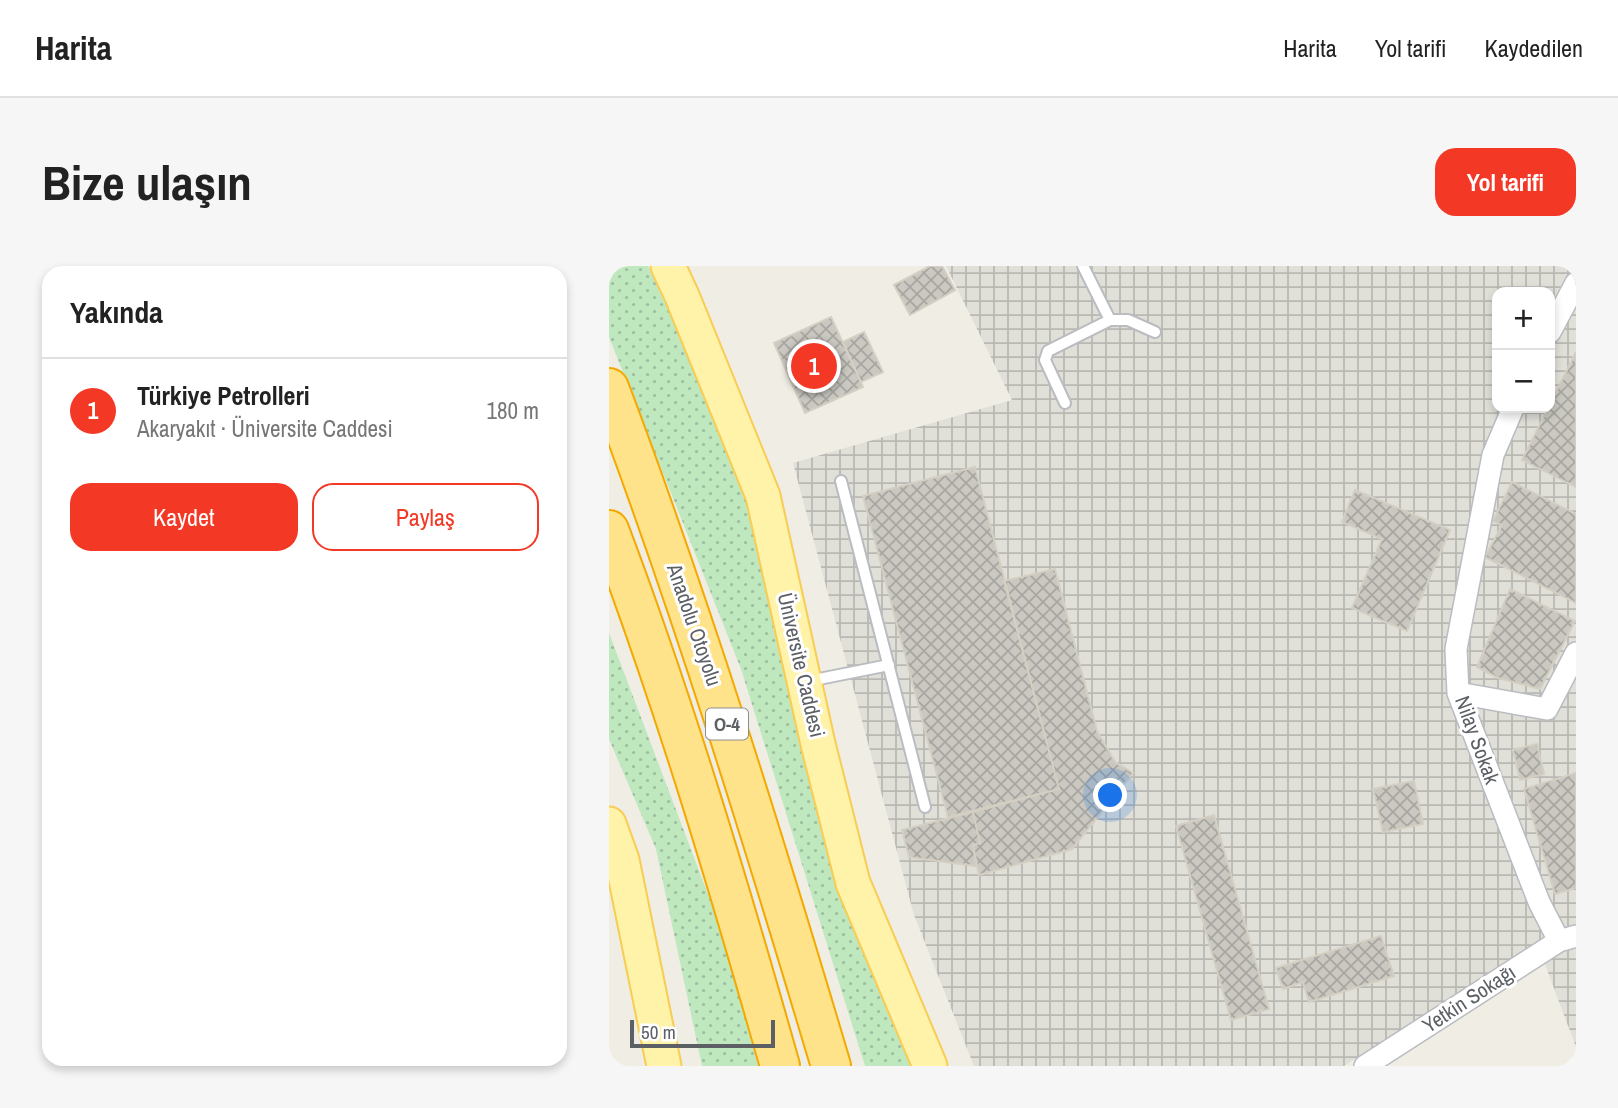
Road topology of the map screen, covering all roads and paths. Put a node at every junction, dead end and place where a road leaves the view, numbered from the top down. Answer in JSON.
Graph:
{"nodes":[{"id":1,"x":667,"y":266,"type":"edge"},
{"id":2,"x":1083,"y":266,"type":"edge"},
{"id":3,"x":1576,"y":283,"type":"edge"},
{"id":4,"x":1110,"y":320,"type":"junction"},
{"id":5,"x":1555,"y":323,"type":"edge"},
{"id":6,"x":1155,"y":332,"type":"dead end"},
{"id":7,"x":609,"y":388,"type":"edge"},
{"id":8,"x":1065,"y":403,"type":"dead end"},
{"id":9,"x":1511,"y":413,"type":"edge"},
{"id":10,"x":841,"y":481,"type":"dead end"},
{"id":11,"x":609,"y":530,"type":"edge"},
{"id":12,"x":1576,"y":653,"type":"edge"},
{"id":13,"x":889,"y":665,"type":"junction"},
{"id":14,"x":804,"y":682,"type":"junction"},
{"id":15,"x":1458,"y":693,"type":"junction"},
{"id":16,"x":925,"y":807,"type":"dead end"},
{"id":17,"x":609,"y":824,"type":"edge"},
{"id":18,"x":1568,"y":939,"type":"edge"},
{"id":19,"x":664,"y":1066,"type":"edge"},
{"id":20,"x":780,"y":1066,"type":"edge"},
{"id":21,"x":831,"y":1066,"type":"edge"},
{"id":22,"x":930,"y":1066,"type":"edge"},
{"id":23,"x":1365,"y":1066,"type":"edge"}],
"edges":[{"from":1,"to":14,"type":"main road","name":"Üniversite Caddesi"},
{"from":2,"to":4,"type":"lane"},
{"from":3,"to":5,"type":"street"},
{"from":4,"to":6,"type":"lane"},
{"from":4,"to":8,"type":"lane"},
{"from":7,"to":21,"type":"highway","name":"Anadolu Otoyolu","number":"O-4"},
{"from":9,"to":15,"type":"street","name":"Nilay Sokak"},
{"from":10,"to":13,"type":"lane"},
{"from":11,"to":20,"type":"highway","number":"O-4"},
{"from":12,"to":15,"type":"street"},
{"from":13,"to":14,"type":"lane"},
{"from":13,"to":16,"type":"lane"},
{"from":14,"to":22,"type":"main road","name":"Üniversite Caddesi"},
{"from":15,"to":18,"type":"street","name":"Nilay Sokak"},
{"from":17,"to":19,"type":"main road"},
{"from":18,"to":23,"type":"street","name":"Yetkin Sokağı"}]}
